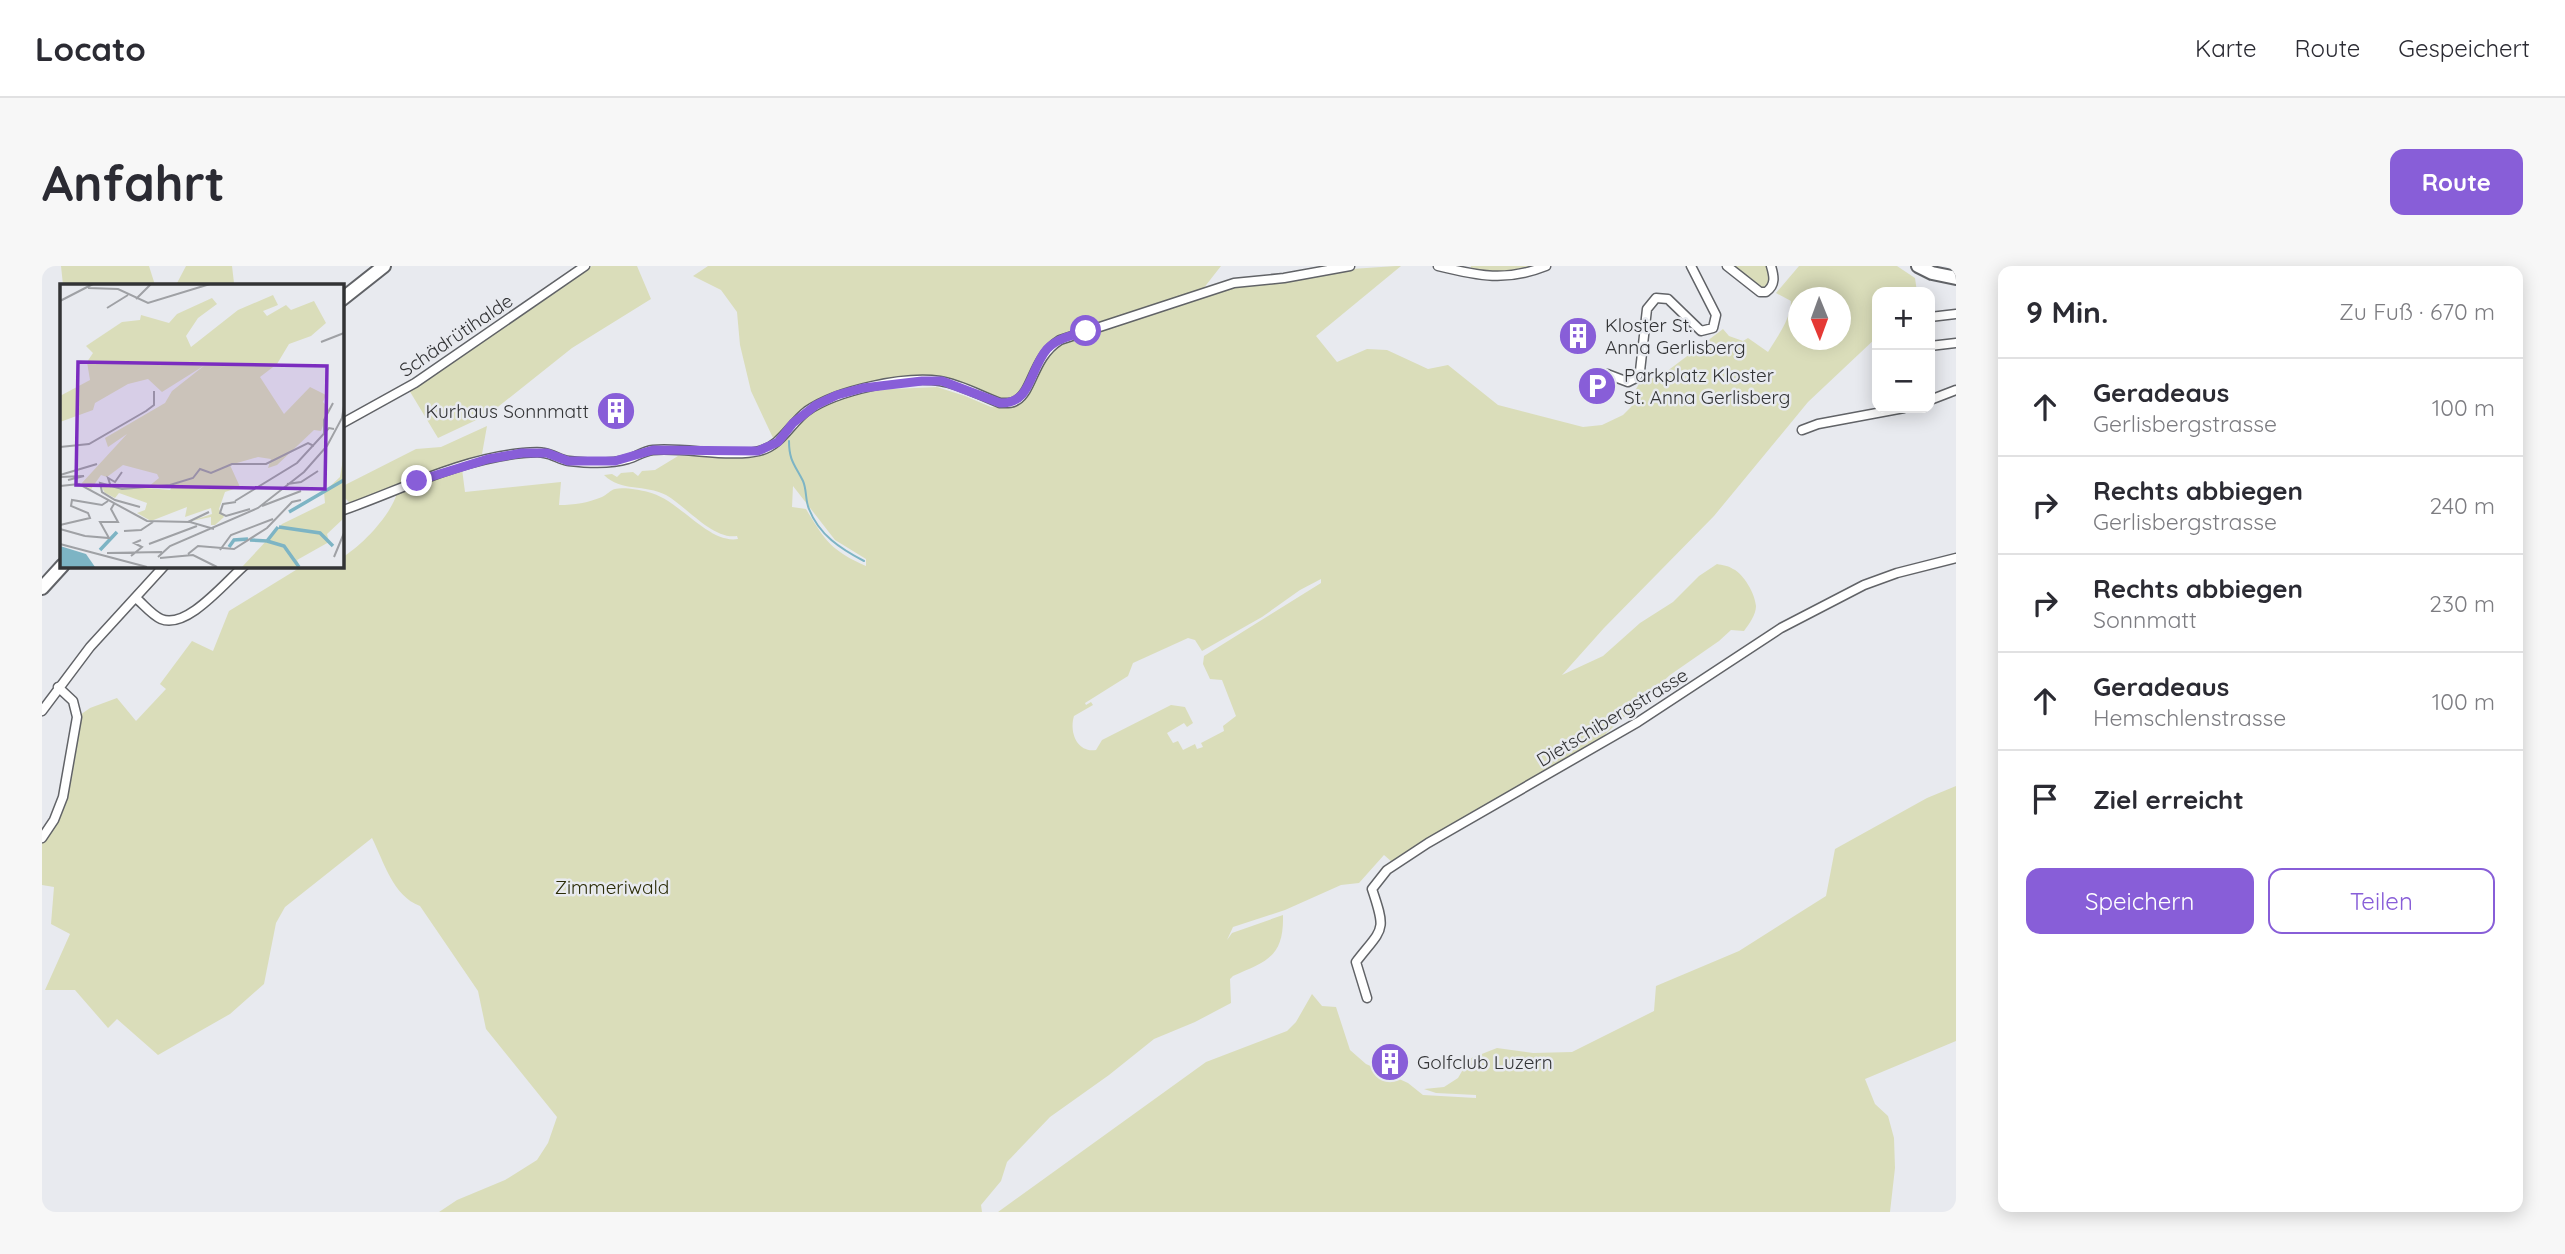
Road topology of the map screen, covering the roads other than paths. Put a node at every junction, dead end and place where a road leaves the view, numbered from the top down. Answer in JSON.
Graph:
{"nodes":[{"id":1,"x":384,"y":266,"type":"edge"},
{"id":2,"x":585,"y":266,"type":"edge"},
{"id":3,"x":1350,"y":266,"type":"edge"},
{"id":4,"x":1438,"y":266,"type":"edge"},
{"id":5,"x":1546,"y":266,"type":"edge"},
{"id":6,"x":1691,"y":266,"type":"edge"},
{"id":7,"x":1727,"y":266,"type":"edge"},
{"id":8,"x":1770,"y":266,"type":"edge"},
{"id":9,"x":1918,"y":266,"type":"edge"},
{"id":10,"x":1956,"y":278,"type":"edge"},
{"id":11,"x":343,"y":298,"type":"edge"},
{"id":12,"x":1956,"y":314,"type":"edge"},
{"id":13,"x":1935,"y":316,"type":"edge"},
{"id":14,"x":1956,"y":342,"type":"edge"},
{"id":15,"x":1935,"y":345,"type":"edge"},
{"id":16,"x":1607,"y":374,"type":"dead end"},
{"id":17,"x":1956,"y":390,"type":"edge"},
{"id":18,"x":1935,"y":398,"type":"edge"},
{"id":19,"x":1877,"y":413,"type":"edge"},
{"id":20,"x":343,"y":423,"type":"edge"},
{"id":21,"x":1802,"y":430,"type":"dead end"},
{"id":22,"x":343,"y":510,"type":"edge"},
{"id":23,"x":1956,"y":558,"type":"edge"},
{"id":24,"x":61,"y":567,"type":"edge"},
{"id":25,"x":163,"y":567,"type":"edge"},
{"id":26,"x":243,"y":567,"type":"edge"},
{"id":27,"x":42,"y":588,"type":"edge"},
{"id":28,"x":136,"y":598,"type":"junction"},
{"id":29,"x":58,"y":687,"type":"junction"},
{"id":30,"x":42,"y":711,"type":"edge"},
{"id":31,"x":42,"y":838,"type":"edge"},
{"id":32,"x":1367,"y":998,"type":"dead end"}],
"edges":[{"from":1,"to":11,"type":"main road"},
{"from":2,"to":20,"type":"street","name":"Schädrütihalde"},
{"from":3,"to":22,"type":"street"},
{"from":4,"to":5,"type":"street"},
{"from":6,"to":16,"type":"street"},
{"from":7,"to":8,"type":"street"},
{"from":9,"to":10,"type":"main road"},
{"from":12,"to":13,"type":"street"},
{"from":14,"to":15,"type":"street"},
{"from":17,"to":18,"type":"street"},
{"from":19,"to":21,"type":"street"},
{"from":23,"to":32,"type":"street","name":"Dietschibergstrasse"},
{"from":24,"to":27,"type":"main road"},
{"from":25,"to":28,"type":"street"},
{"from":26,"to":28,"type":"street"},
{"from":28,"to":29,"type":"street"},
{"from":29,"to":30,"type":"street"},
{"from":29,"to":31,"type":"street"}]}
